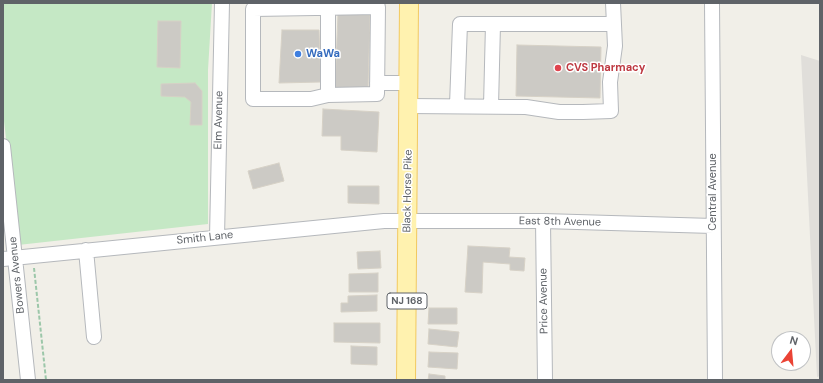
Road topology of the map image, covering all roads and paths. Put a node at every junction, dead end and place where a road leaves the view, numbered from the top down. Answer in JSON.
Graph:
{"nodes":[{"id":1,"x":222,"y":3,"type":"edge"},
{"id":2,"x":409,"y":3,"type":"edge"},
{"id":3,"x":613,"y":3,"type":"edge"},
{"id":4,"x":712,"y":3,"type":"edge"},
{"id":5,"x":328,"y":6,"type":"edge"},
{"id":6,"x":493,"y":24,"type":"junction"},
{"id":7,"x":613,"y":24,"type":"junction"},
{"id":8,"x":377,"y":83,"type":"junction"},
{"id":9,"x":409,"y":83,"type":"junction"},
{"id":10,"x":328,"y":95,"type":"junction"},
{"id":11,"x":457,"y":105,"type":"junction"},
{"id":12,"x":409,"y":106,"type":"junction"},
{"id":13,"x":491,"y":106,"type":"junction"},
{"id":14,"x":3,"y":146,"type":"edge"},
{"id":15,"x":407,"y":221,"type":"junction"},
{"id":16,"x":543,"y":221,"type":"junction"},
{"id":17,"x":713,"y":226,"type":"junction"},
{"id":18,"x":217,"y":237,"type":"junction"},
{"id":19,"x":86,"y":250,"type":"junction"},
{"id":20,"x":33,"y":256,"type":"junction"},
{"id":21,"x":10,"y":258,"type":"edge"},
{"id":22,"x":94,"y":337,"type":"dead end"},
{"id":23,"x":28,"y":380,"type":"edge"},
{"id":24,"x":46,"y":380,"type":"edge"},
{"id":25,"x":406,"y":380,"type":"edge"},
{"id":26,"x":545,"y":380,"type":"edge"},
{"id":27,"x":715,"y":380,"type":"edge"}],
"edges":[{"from":1,"to":18,"type":"street","name":"Elm Avenue"},
{"from":2,"to":9,"type":"main road","name":"Black Horse Pike","number":"NJ 168"},
{"from":3,"to":7,"type":"street"},
{"from":4,"to":17,"type":"street","name":"Central Avenue"},
{"from":5,"to":8,"type":"street"},
{"from":5,"to":10,"type":"street"},
{"from":5,"to":10,"type":"street"},
{"from":6,"to":7,"type":"street"},
{"from":6,"to":11,"type":"street"},
{"from":6,"to":13,"type":"street"},
{"from":7,"to":13,"type":"street"},
{"from":8,"to":9,"type":"street"},
{"from":8,"to":10,"type":"street"},
{"from":9,"to":12,"type":"main road","name":"Black Horse Pike","number":"NJ 168"},
{"from":11,"to":12,"type":"street"},
{"from":11,"to":13,"type":"street"},
{"from":12,"to":15,"type":"main road","name":"Black Horse Pike","number":"NJ 168"},
{"from":14,"to":21,"type":"street","name":"Bowers Avenue"},
{"from":15,"to":16,"type":"street","name":"East 8th Avenue"},
{"from":15,"to":18,"type":"street","name":"Smith Lane"},
{"from":15,"to":25,"type":"main road","name":"Black Horse Pike","number":"NJ 168"},
{"from":16,"to":17,"type":"street","name":"East 8th Avenue"},
{"from":16,"to":26,"type":"street","name":"Price Avenue"},
{"from":17,"to":27,"type":"street","name":"Central Avenue"},
{"from":18,"to":19,"type":"street","name":"Smith Lane"},
{"from":19,"to":20,"type":"street","name":"Smith Lane"},
{"from":19,"to":22,"type":"street"},
{"from":20,"to":21,"type":"street","name":"Smith Lane"},
{"from":20,"to":24,"type":"path"},
{"from":21,"to":23,"type":"street","name":"Bowers Avenue"}]}
